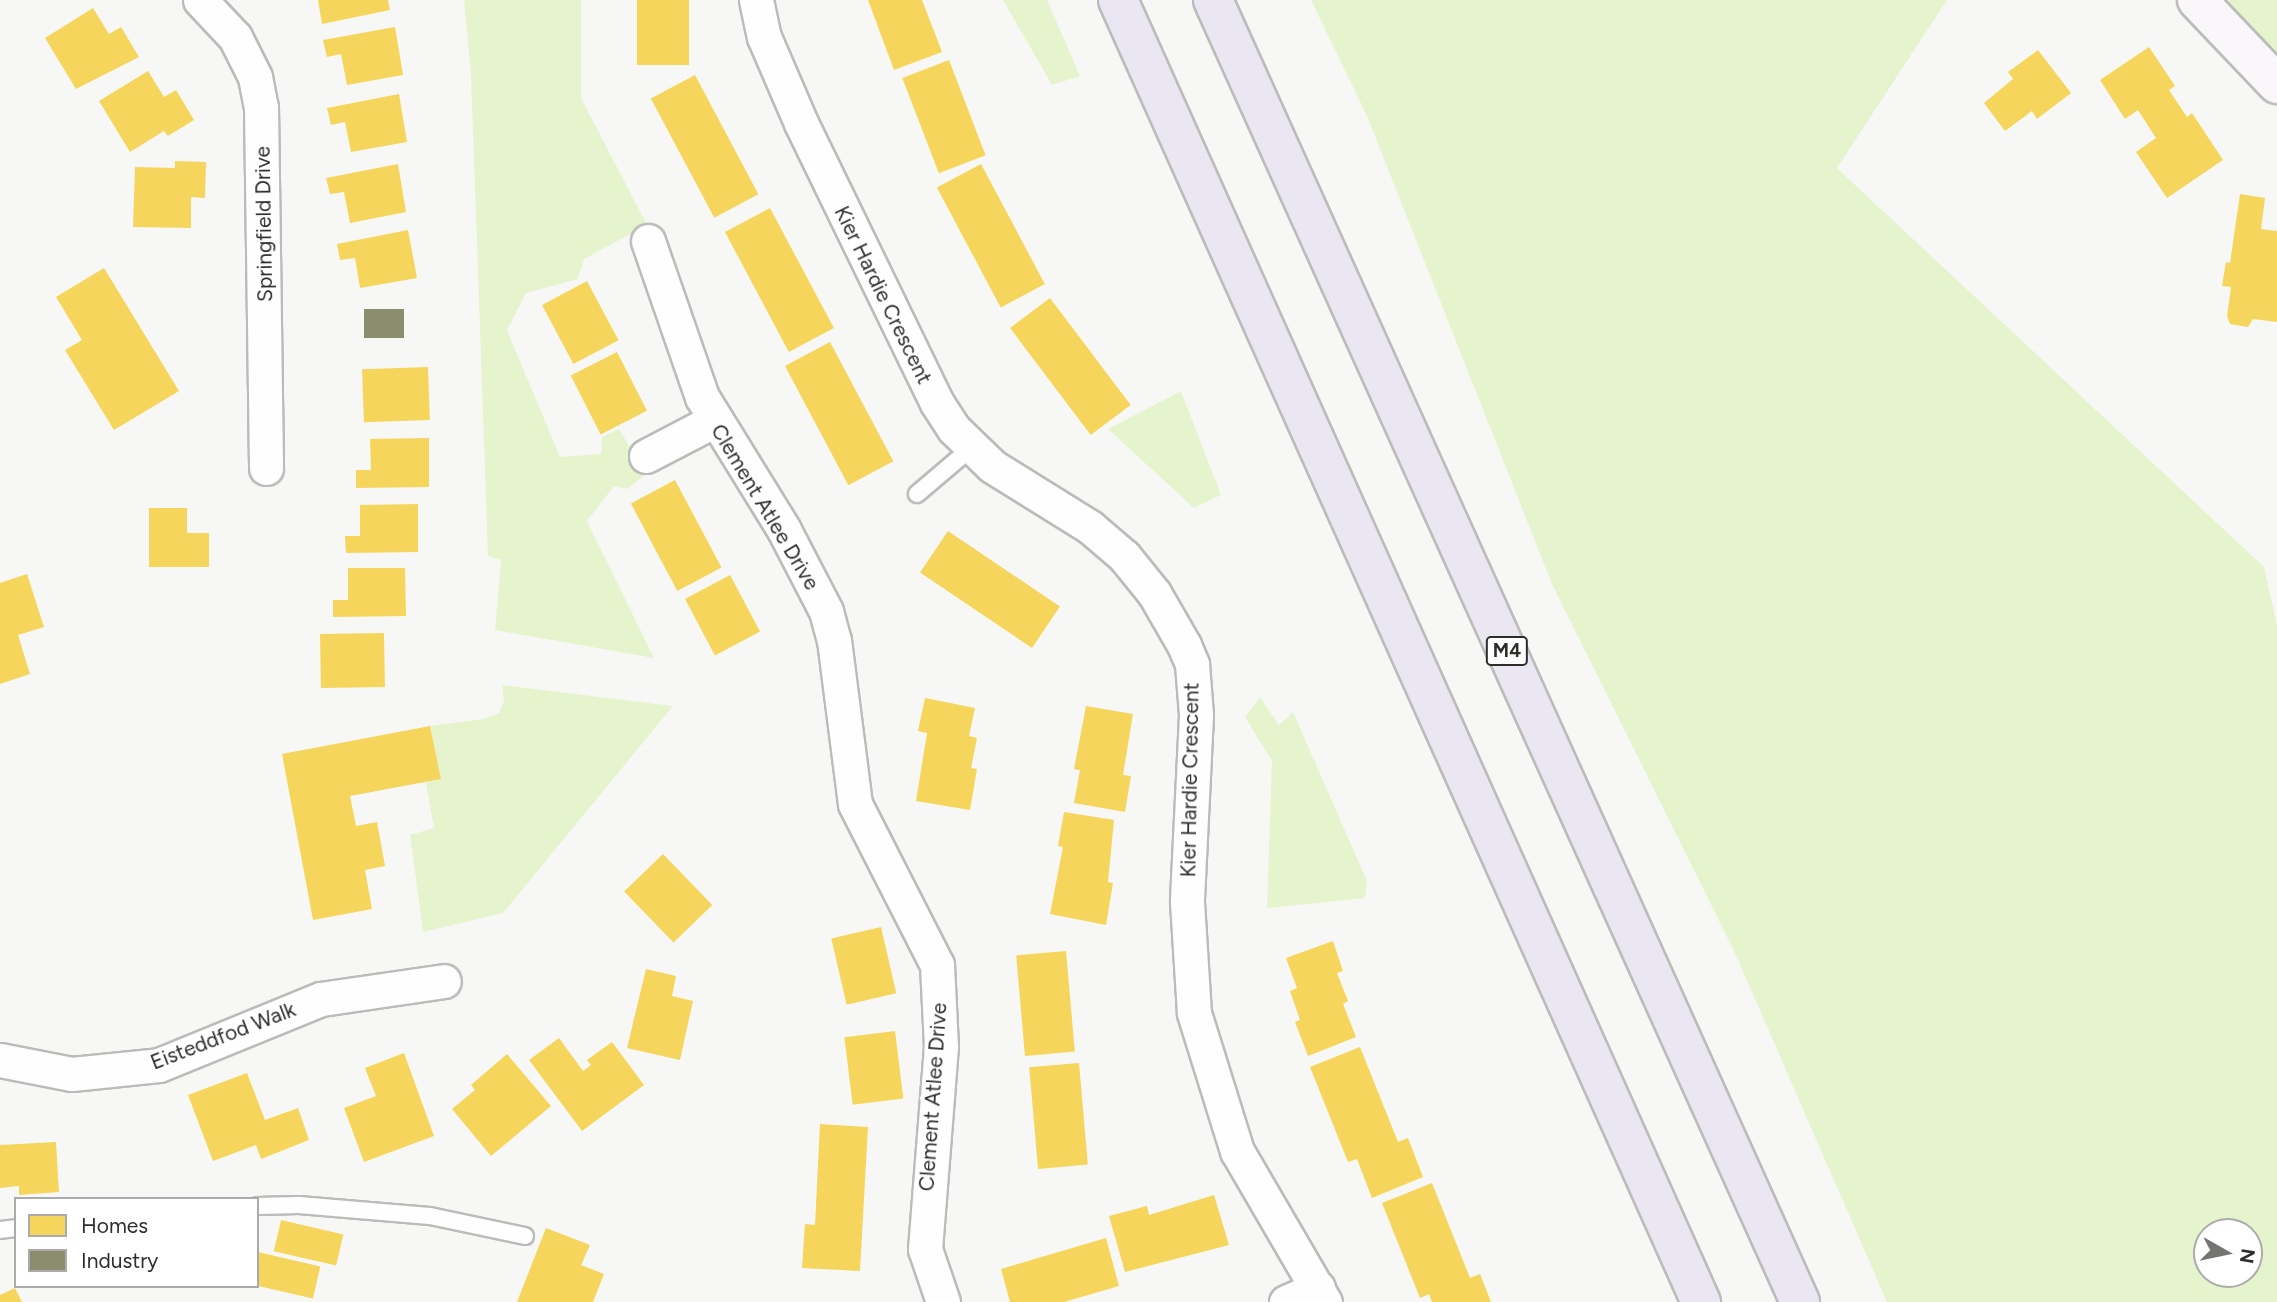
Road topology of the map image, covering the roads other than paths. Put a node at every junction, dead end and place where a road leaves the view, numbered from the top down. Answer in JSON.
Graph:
{"nodes":[{"id":1,"x":200,"y":0,"type":"edge"},
{"id":2,"x":756,"y":0,"type":"edge"},
{"id":3,"x":1118,"y":0,"type":"edge"},
{"id":4,"x":1213,"y":0,"type":"edge"},
{"id":5,"x":2197,"y":0,"type":"edge"},
{"id":6,"x":2277,"y":84,"type":"edge"},
{"id":7,"x":648,"y":241,"type":"dead end"},
{"id":8,"x":713,"y":421,"type":"junction"},
{"id":9,"x":971,"y":448,"type":"junction"},
{"id":10,"x":646,"y":456,"type":"dead end"},
{"id":11,"x":266,"y":468,"type":"dead end"},
{"id":12,"x":917,"y":494,"type":"dead end"},
{"id":13,"x":444,"y":981,"type":"dead end"},
{"id":14,"x":0,"y":1060,"type":"edge"},
{"id":15,"x":259,"y":1206,"type":"edge"},
{"id":16,"x":525,"y":1236,"type":"dead end"},
{"id":17,"x":1322,"y":1295,"type":"edge"},
{"id":18,"x":943,"y":1302,"type":"edge"},
{"id":19,"x":1286,"y":1302,"type":"edge"},
{"id":20,"x":1702,"y":1302,"type":"edge"},
{"id":21,"x":1800,"y":1302,"type":"edge"}],
"edges":[{"from":1,"to":11,"type":"street","name":"Springfield Drive"},
{"from":2,"to":9,"type":"street","name":"Kier Hardie Crescent"},
{"from":3,"to":20,"type":"highway"},
{"from":4,"to":21,"type":"highway","number":"M4"},
{"from":5,"to":6,"type":"street"},
{"from":7,"to":8,"type":"street","name":"Clement Atlee Drive"},
{"from":8,"to":10,"type":"street"},
{"from":8,"to":18,"type":"street","name":"Clement Atlee Drive"},
{"from":9,"to":12,"type":"lane"},
{"from":9,"to":17,"type":"street","name":"Kier Hardie Crescent"},
{"from":13,"to":14,"type":"street","name":"Eisteddfod Walk"},
{"from":15,"to":16,"type":"lane"},
{"from":17,"to":19,"type":"street"}]}
